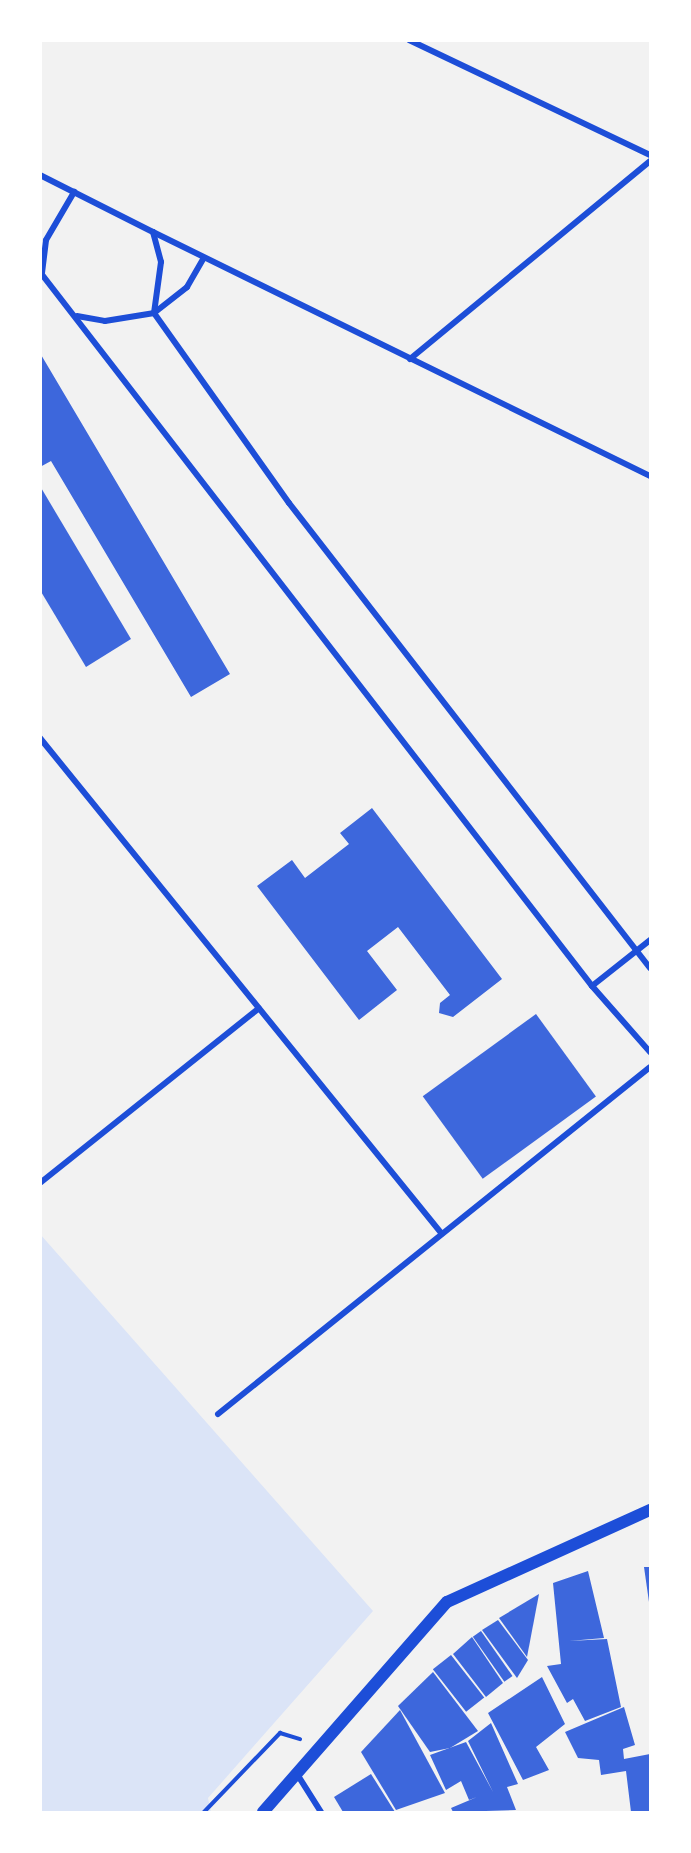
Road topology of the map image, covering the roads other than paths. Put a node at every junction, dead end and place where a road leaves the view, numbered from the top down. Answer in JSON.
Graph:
{"nodes":[{"id":1,"x":409,"y":40,"type":"edge"},
{"id":2,"x":651,"y":155,"type":"edge"},
{"id":3,"x":651,"y":161,"type":"edge"},
{"id":4,"x":40,"y":175,"type":"edge"},
{"id":5,"x":74,"y":192,"type":"junction"},
{"id":6,"x":153,"y":232,"type":"junction"},
{"id":7,"x":203,"y":259,"type":"junction"},
{"id":8,"x":41,"y":272,"type":"edge"},
{"id":9,"x":154,"y":313,"type":"junction"},
{"id":10,"x":76,"y":316,"type":"junction"},
{"id":11,"x":410,"y":359,"type":"junction"},
{"id":12,"x":651,"y":476,"type":"edge"},
{"id":13,"x":40,"y":738,"type":"edge"},
{"id":14,"x":651,"y":940,"type":"edge"},
{"id":15,"x":637,"y":951,"type":"junction"},
{"id":16,"x":651,"y":968,"type":"edge"},
{"id":17,"x":592,"y":986,"type":"junction"},
{"id":18,"x":259,"y":1008,"type":"junction"},
{"id":19,"x":651,"y":1052,"type":"edge"},
{"id":20,"x":651,"y":1067,"type":"edge"},
{"id":21,"x":40,"y":1183,"type":"edge"},
{"id":22,"x":442,"y":1234,"type":"junction"},
{"id":23,"x":218,"y":1414,"type":"dead end"},
{"id":24,"x":651,"y":1510,"type":"edge"},
{"id":25,"x":651,"y":1517,"type":"edge"},
{"id":26,"x":620,"y":1523,"type":"junction"},
{"id":27,"x":295,"y":1771,"type":"junction"},
{"id":28,"x":263,"y":1812,"type":"edge"},
{"id":29,"x":270,"y":1812,"type":"edge"},
{"id":30,"x":321,"y":1812,"type":"edge"}],
"edges":[{"from":1,"to":2,"type":"street"},
{"from":3,"to":11,"type":"street"},
{"from":4,"to":5,"type":"street"},
{"from":5,"to":6,"type":"street"},
{"from":5,"to":8,"type":"street"},
{"from":6,"to":7,"type":"street"},
{"from":6,"to":9,"type":"street"},
{"from":7,"to":9,"type":"street"},
{"from":7,"to":11,"type":"street"},
{"from":8,"to":10,"type":"street"},
{"from":9,"to":10,"type":"street"},
{"from":9,"to":15,"type":"street"},
{"from":10,"to":17,"type":"street"},
{"from":11,"to":12,"type":"street"},
{"from":13,"to":18,"type":"street"},
{"from":14,"to":15,"type":"street"},
{"from":15,"to":16,"type":"street"},
{"from":15,"to":17,"type":"street"},
{"from":17,"to":19,"type":"street"},
{"from":18,"to":21,"type":"street"},
{"from":18,"to":22,"type":"street"},
{"from":20,"to":22,"type":"street"},
{"from":22,"to":23,"type":"street"},
{"from":24,"to":26,"type":"main road"},
{"from":25,"to":26,"type":"main road"},
{"from":26,"to":27,"type":"main road"},
{"from":27,"to":28,"type":"main road"},
{"from":27,"to":29,"type":"main road"},
{"from":27,"to":30,"type":"street"}]}
